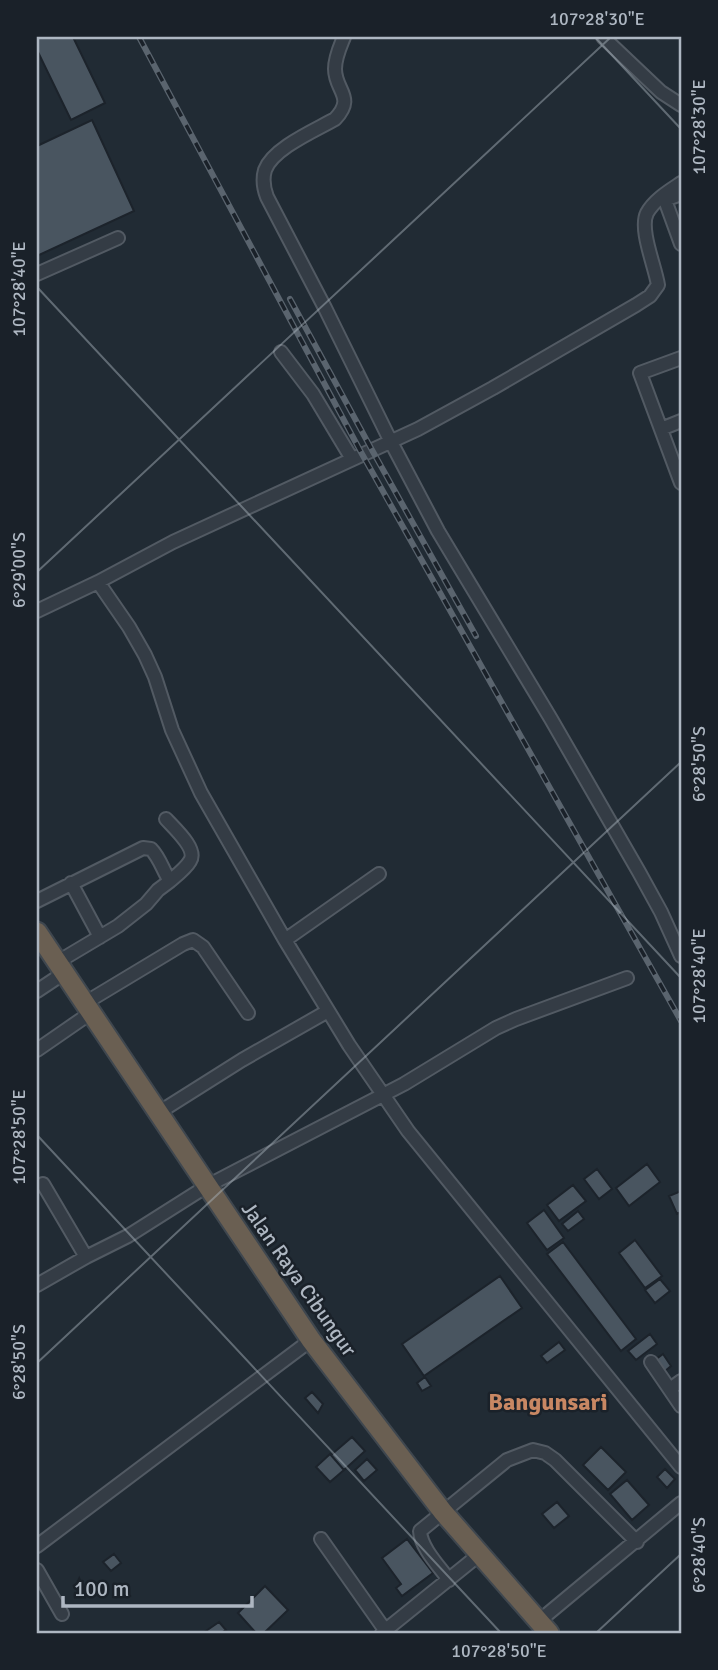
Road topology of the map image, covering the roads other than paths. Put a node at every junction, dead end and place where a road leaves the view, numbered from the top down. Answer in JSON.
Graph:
{"nodes":[{"id":1,"x":344,"y":37,"type":"edge"},
{"id":2,"x":603,"y":37,"type":"edge"},
{"id":3,"x":681,"y":105,"type":"edge"},
{"id":4,"x":681,"y":183,"type":"edge"},
{"id":5,"x":681,"y":194,"type":"edge"},
{"id":6,"x":118,"y":238,"type":"dead end"},
{"id":7,"x":681,"y":244,"type":"edge"},
{"id":8,"x":37,"y":274,"type":"edge"},
{"id":9,"x":281,"y":352,"type":"dead end"},
{"id":10,"x":681,"y":358,"type":"edge"},
{"id":11,"x":681,"y":421,"type":"edge"},
{"id":12,"x":661,"y":429,"type":"junction"},
{"id":13,"x":391,"y":442,"type":"junction"},
{"id":14,"x":352,"y":459,"type":"junction"},
{"id":15,"x":681,"y":481,"type":"edge"},
{"id":16,"x":98,"y":582,"type":"junction"},
{"id":17,"x":37,"y":611,"type":"edge"},
{"id":18,"x":166,"y":819,"type":"dead end"},
{"id":19,"x":379,"y":874,"type":"dead end"},
{"id":20,"x":170,"y":881,"type":"junction"},
{"id":21,"x":71,"y":883,"type":"junction"},
{"id":22,"x":37,"y":901,"type":"edge"},
{"id":23,"x":37,"y":932,"type":"edge"},
{"id":24,"x":100,"y":937,"type":"junction"},
{"id":25,"x":285,"y":940,"type":"junction"},
{"id":26,"x":681,"y":954,"type":"edge"},
{"id":27,"x":60,"y":968,"type":"junction"},
{"id":28,"x":627,"y":978,"type":"dead end"},
{"id":29,"x":37,"y":991,"type":"edge"},
{"id":30,"x":89,"y":1008,"type":"junction"},
{"id":31,"x":328,"y":1011,"type":"junction"},
{"id":32,"x":248,"y":1013,"type":"dead end"},
{"id":33,"x":37,"y":1050,"type":"edge"},
{"id":34,"x":384,"y":1095,"type":"junction"},
{"id":35,"x":158,"y":1113,"type":"junction"},
{"id":36,"x":43,"y":1184,"type":"dead end"},
{"id":37,"x":207,"y":1186,"type":"junction"},
{"id":38,"x":86,"y":1257,"type":"junction"},
{"id":39,"x":37,"y":1285,"type":"edge"},
{"id":40,"x":311,"y":1340,"type":"junction"},
{"id":41,"x":651,"y":1362,"type":"dead end"},
{"id":42,"x":681,"y":1381,"type":"edge"},
{"id":43,"x":670,"y":1389,"type":"junction"},
{"id":44,"x":681,"y":1406,"type":"edge"},
{"id":45,"x":681,"y":1467,"type":"edge"},
{"id":46,"x":681,"y":1503,"type":"edge"},
{"id":47,"x":443,"y":1512,"type":"junction"},
{"id":48,"x":321,"y":1539,"type":"dead end"},
{"id":49,"x":636,"y":1542,"type":"junction"},
{"id":50,"x":37,"y":1546,"type":"edge"},
{"id":51,"x":480,"y":1554,"type":"junction"},
{"id":52,"x":37,"y":1570,"type":"edge"},
{"id":53,"x":449,"y":1580,"type":"junction"},
{"id":54,"x":62,"y":1614,"type":"dead end"},
{"id":55,"x":543,"y":1628,"type":"edge"},
{"id":56,"x":383,"y":1632,"type":"edge"}],
"edges":[{"from":1,"to":13,"type":"street"},
{"from":2,"to":3,"type":"street"},
{"from":4,"to":13,"type":"street"},
{"from":5,"to":7,"type":"street"},
{"from":6,"to":8,"type":"street"},
{"from":9,"to":14,"type":"street"},
{"from":10,"to":12,"type":"street"},
{"from":11,"to":12,"type":"street"},
{"from":12,"to":15,"type":"street"},
{"from":13,"to":14,"type":"street"},
{"from":13,"to":26,"type":"street"},
{"from":14,"to":16,"type":"street"},
{"from":16,"to":17,"type":"street"},
{"from":16,"to":25,"type":"street"},
{"from":18,"to":20,"type":"street"},
{"from":19,"to":25,"type":"street"},
{"from":20,"to":21,"type":"street"},
{"from":20,"to":24,"type":"street"},
{"from":21,"to":22,"type":"street"},
{"from":21,"to":24,"type":"street"},
{"from":23,"to":27,"type":"highway","name":"Jalan Raya Cibungur"},
{"from":24,"to":27,"type":"street"},
{"from":25,"to":31,"type":"street"},
{"from":27,"to":29,"type":"street"},
{"from":27,"to":30,"type":"highway","name":"Jalan Raya Cibungur"},
{"from":28,"to":34,"type":"street"},
{"from":30,"to":32,"type":"street"},
{"from":30,"to":33,"type":"street"},
{"from":30,"to":35,"type":"highway","name":"Jalan Raya Cibungur"},
{"from":31,"to":34,"type":"street"},
{"from":31,"to":35,"type":"street"},
{"from":34,"to":37,"type":"street"},
{"from":34,"to":45,"type":"street"},
{"from":35,"to":37,"type":"highway","name":"Jalan Raya Cibungur"},
{"from":36,"to":38,"type":"street"},
{"from":37,"to":38,"type":"street"},
{"from":37,"to":40,"type":"highway","name":"Jalan Raya Cibungur"},
{"from":38,"to":39,"type":"street"},
{"from":40,"to":47,"type":"highway","name":"Jalan Raya Cibungur"},
{"from":40,"to":50,"type":"street"},
{"from":41,"to":43,"type":"street"},
{"from":42,"to":43,"type":"street"},
{"from":43,"to":44,"type":"street"},
{"from":46,"to":49,"type":"street"},
{"from":47,"to":49,"type":"street"},
{"from":47,"to":51,"type":"highway","name":"Jalan Raya Cibungur"},
{"from":47,"to":53,"type":"street"},
{"from":48,"to":56,"type":"street"},
{"from":49,"to":55,"type":"street"},
{"from":51,"to":53,"type":"street"},
{"from":51,"to":55,"type":"highway","name":"Jalan Raya Cibungur"},
{"from":52,"to":54,"type":"street"},
{"from":53,"to":56,"type":"street"}]}
